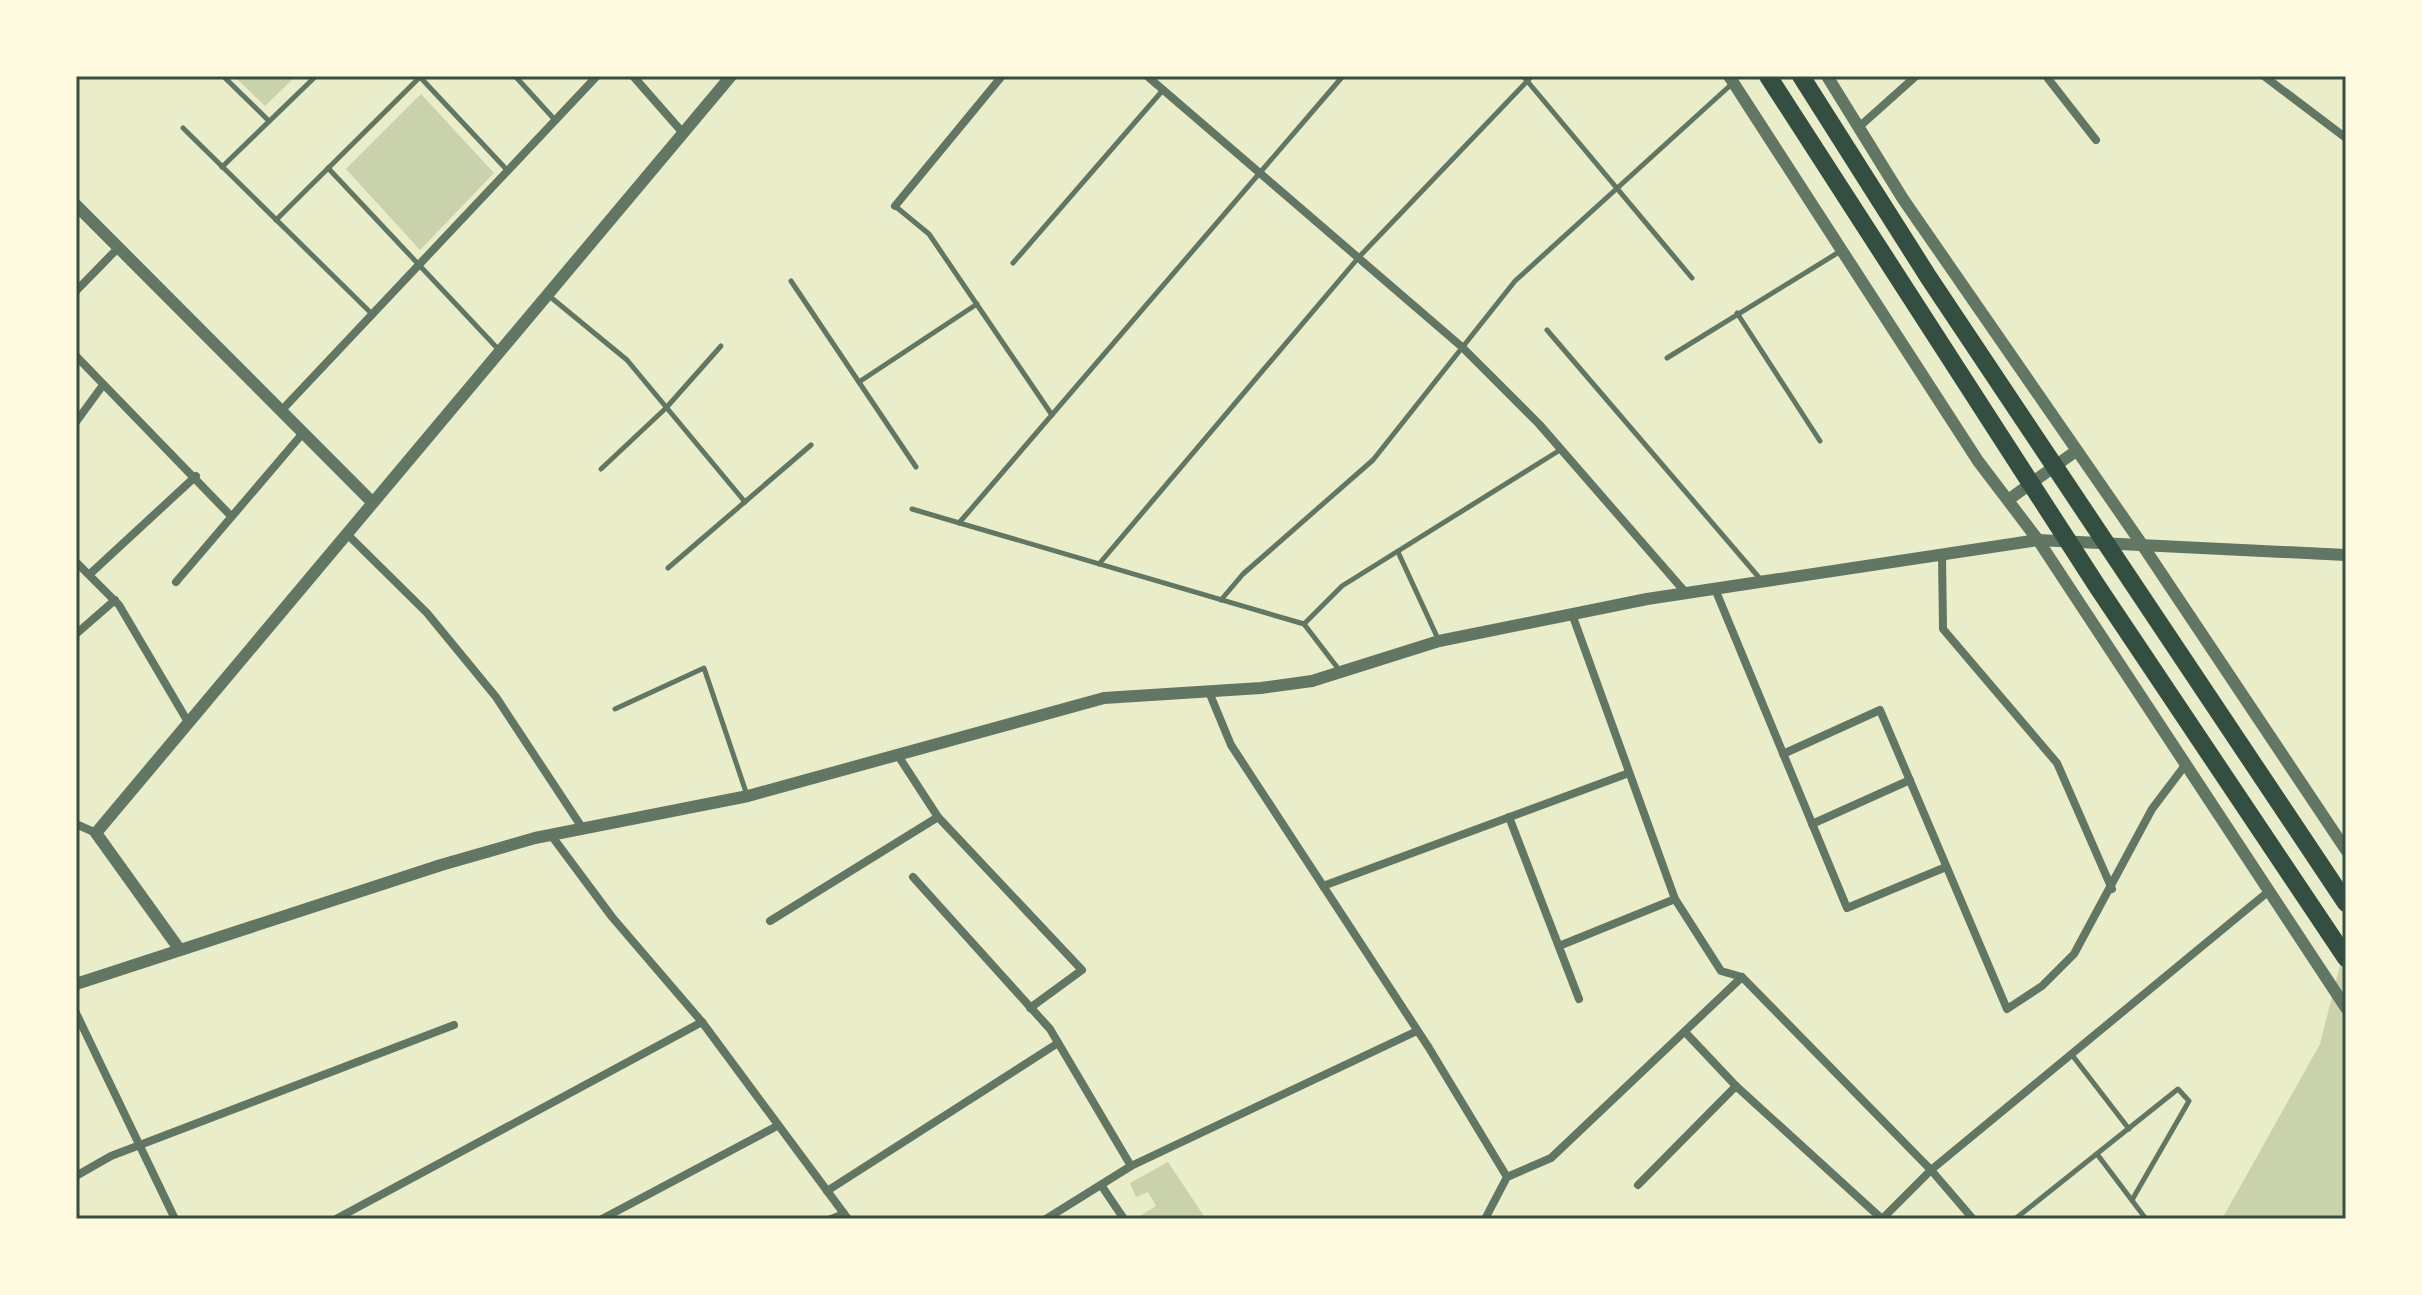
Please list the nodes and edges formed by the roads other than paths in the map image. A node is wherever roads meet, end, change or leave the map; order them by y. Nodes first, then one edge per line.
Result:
1 (223, 76) edge
2 (316, 76) edge
3 (515, 76) edge
4 (597, 76) edge
5 (633, 76) edge
6 (731, 76) edge
7 (1002, 76) edge
8 (1343, 76) edge
9 (1768, 76) edge
10 (1801, 76) edge
11 (1827, 76) edge
12 (1916, 76) edge
13 (2046, 76) edge
14 (2264, 76) edge
15 (1149, 77) edge
16 (1527, 77) edge
17 (1732, 79) edge
18 (1163, 90) junction
19 (555, 120) junction
20 (269, 121) junction
21 (2346, 123) edge
22 (1859, 127) junction
23 (183, 128) dead end
24 (683, 133) junction
25 (2343, 136) edge
26 (2096, 140) dead end
27 (222, 167) junction
28 (328, 168) junction
29 (508, 171) junction
30 (1261, 172) junction
31 (1617, 188) junction
32 (76, 205) edge
33 (895, 206) joint
34 (276, 220) junction
35 (118, 248) junction
36 (1840, 251) junction
37 (1359, 257) junction
38 (1013, 263) dead end
39 (419, 265) junction
40 (1692, 278) dead end
41 (791, 281) dead end
42 (76, 291) edge
43 (546, 293) junction
44 (977, 304) junction
45 (1737, 313) junction
46 (373, 315) junction
47 (1547, 330) dead end
48 (721, 346) dead end
49 (1462, 347) junction
50 (499, 350) junction
51 (76, 356) edge
52 (1667, 358) dead end
53 (859, 382) junction
54 (103, 385) junction
55 (666, 408) junction
56 (281, 411) junction
57 (1052, 415) junction
58 (76, 422) edge
59 (303, 433) junction
60 (1820, 441) dead end
61 (811, 445) dead end
62 (1561, 449) junction
63 (2076, 451) junction
64 (916, 467) dead end
65 (601, 469) dead end
66 (196, 476) junction
67 (2008, 500) junction
68 (372, 502) junction
69 (745, 502) junction
70 (912, 509) dead end
71 (231, 516) junction
72 (959, 523) junction
73 (346, 533) junction
74 (2038, 540) junction
75 (2141, 543) junction
76 (1398, 552) junction
77 (1942, 555) junction
78 (2346, 555) edge
79 (76, 562) edge
80 (1099, 564) junction
81 (668, 568) dead end
82 (91, 573) junction
83 (176, 582) dead end
84 (1762, 582) junction
85 (1715, 589) junction
86 (1686, 593) junction
87 (115, 600) junction
88 (1221, 600) junction
89 (1572, 614) junction
90 (1304, 624) junction
91 (76, 634) edge
92 (1439, 641) junction
93 (1341, 672) junction
94 (1209, 692) junction
95 (615, 709) dead end
96 (188, 722) junction
97 (897, 754) junction
98 (1783, 754) junction
99 (2186, 764) junction
100 (1629, 773) junction
101 (1910, 780) junction
102 (748, 796) junction
103 (938, 817) junction
104 (1509, 817) junction
105 (76, 824) edge
106 (1812, 824) junction
107 (583, 829) junction
108 (96, 833) junction
109 (551, 835) junction
110 (2346, 850) edge
111 (1946, 867) junction
112 (913, 877) dead end
113 (1323, 886) junction
114 (2112, 889) junction
115 (2269, 891) junction
116 (1675, 899) junction
117 (2346, 903) edge
118 (770, 921) dead end
119 (1559, 946) junction
120 (180, 950) junction
121 (2346, 958) edge
122 (1742, 977) junction
123 (76, 984) edge
124 (1579, 999) dead end
125 (1030, 1008) junction
126 (2346, 1008) edge
127 (76, 1013) edge
128 (702, 1022) junction
129 (454, 1025) dead end
130 (1417, 1031) junction
131 (1685, 1032) junction
132 (1058, 1043) junction
133 (2071, 1054) junction
134 (1736, 1086) junction
135 (777, 1126) junction
136 (2129, 1129) junction
137 (139, 1146) junction
138 (2097, 1154) junction
139 (1131, 1166) junction
140 (1931, 1170) junction
141 (76, 1176) edge
142 (1507, 1177) junction
143 (1101, 1185) junction
144 (1638, 1185) dead end
145 (827, 1191) junction
146 (2132, 1200) junction
147 (846, 1216) edge
148 (175, 1219) edge
149 (336, 1219) edge
150 (602, 1219) edge
151 (831, 1219) edge
152 (1046, 1219) edge
153 (1124, 1219) edge
154 (1485, 1219) edge
155 (1882, 1219) edge
156 (1973, 1219) edge
157 (2015, 1219) edge
158 (2146, 1219) edge

1 - 20 lane
2 - 20 lane
3 - 19 lane
4 - 19 street
5 - 24 street
6 - 24 street
7 - 33 street
8 - 30 lane
9 - 121 highway
10 - 117 highway
11 - 22 street
12 - 22 street
13 - 26 street
14 - 25 street
15 - 18 street
16 - 31 lane
16 - 37 lane
17 - 31 lane
17 - 36 street
18 - 30 street
18 - 38 lane
19 - 29 street
20 - 27 lane
21 - 25 street
22 - 63 street
23 - 27 lane
24 - 43 street
27 - 34 lane
28 - 29 lane
28 - 34 lane
28 - 39 lane
29 - 39 street
30 - 37 street
30 - 57 lane
31 - 40 lane
31 - 49 lane
32 - 35 street
33 - 44 lane
34 - 46 lane
35 - 42 street
35 - 56 street
36 - 45 lane
36 - 67 street
37 - 49 street
37 - 80 lane
39 - 46 street
39 - 50 lane
41 - 53 lane
43 - 50 street
43 - 55 lane
44 - 53 lane
44 - 57 lane
45 - 52 lane
45 - 60 lane
46 - 56 street
47 - 84 lane
48 - 55 lane
49 - 62 street
49 - 88 lane
50 - 68 street
51 - 54 street
53 - 64 lane
54 - 58 street
54 - 66 street
55 - 65 lane
55 - 69 lane
56 - 59 street
57 - 72 lane
59 - 68 street
59 - 71 street
61 - 69 lane
62 - 76 lane
62 - 86 street
63 - 67 street
63 - 75 street
66 - 71 street
66 - 82 street
67 - 74 street
68 - 73 street
69 - 81 lane
70 - 72 lane
71 - 83 street
72 - 80 lane
73 - 96 street
73 - 107 street
74 - 75 street
74 - 77 street
74 - 99 street
75 - 78 street
75 - 110 street
76 - 90 lane
76 - 92 lane
77 - 84 street
77 - 114 street
79 - 82 street
80 - 88 lane
82 - 87 street
84 - 85 street
85 - 86 street
85 - 98 street
86 - 89 street
87 - 91 street
87 - 96 street
88 - 90 lane
89 - 92 street
89 - 100 street
90 - 93 lane
92 - 93 street
93 - 94 street
94 - 97 street
94 - 113 street
95 - 102 lane
96 - 108 street
97 - 102 street
97 - 103 street
98 - 101 street
98 - 106 street
99 - 114 street
99 - 115 street
100 - 104 street
100 - 116 street
101 - 106 street
101 - 111 street
102 - 107 street
103 - 118 street
103 - 125 street
104 - 113 street
104 - 119 street
105 - 108 street
106 - 111 street
107 - 109 street
108 - 120 street
109 - 120 street
109 - 128 street
111 - 114 street
112 - 125 street
113 - 130 street
115 - 126 street
115 - 133 street
116 - 119 street
116 - 122 street
119 - 124 street
120 - 123 street
122 - 131 street
122 - 140 street
125 - 132 street
127 - 137 street
128 - 135 street
128 - 149 street
129 - 137 street
130 - 139 street
130 - 142 street
131 - 134 street
131 - 142 street
132 - 139 street
132 - 145 street
133 - 136 lane
133 - 140 street
134 - 144 street
134 - 155 street
135 - 145 street
135 - 150 street
136 - 138 lane
136 - 146 lane
137 - 141 street
137 - 148 street
138 - 146 lane
138 - 157 lane
139 - 143 street
140 - 155 street
140 - 156 street
142 - 154 street
143 - 152 street
143 - 153 street
145 - 147 street
146 - 158 lane
147 - 151 street

